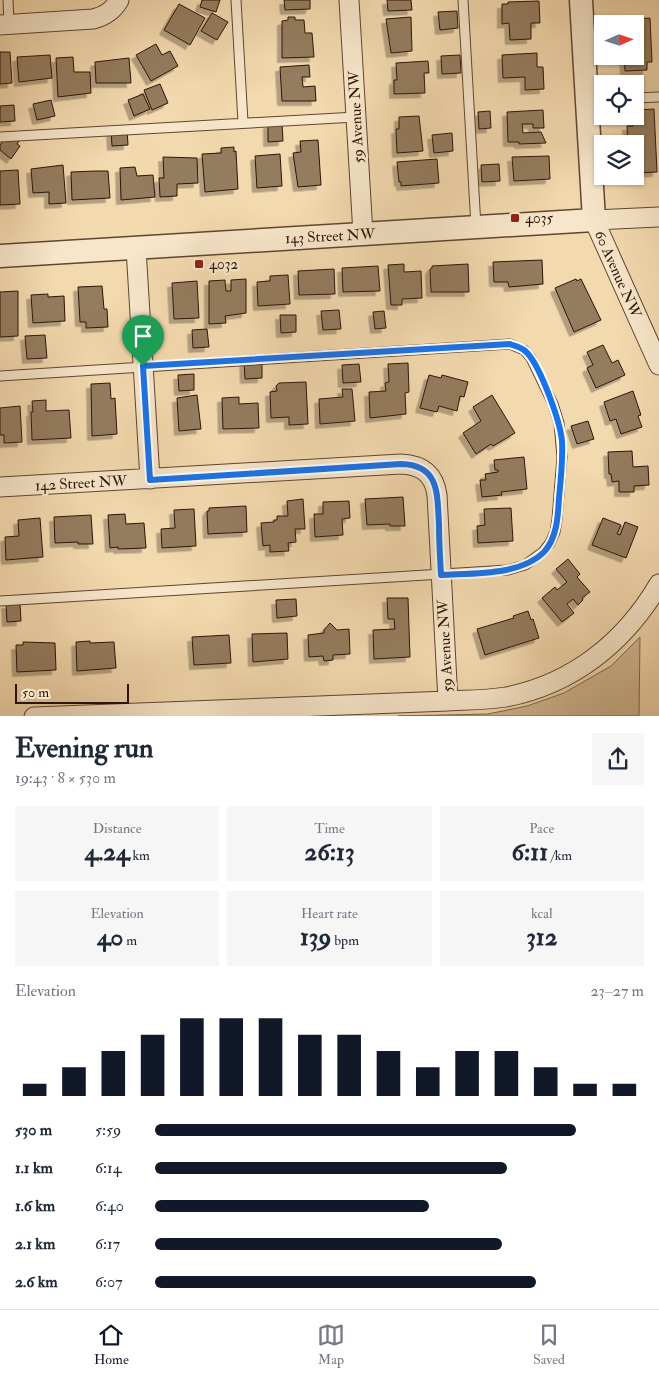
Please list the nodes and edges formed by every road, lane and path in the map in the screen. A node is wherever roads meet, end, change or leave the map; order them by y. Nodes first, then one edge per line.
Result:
1 (8, 0) edge
2 (236, 0) edge
3 (349, 0) edge
4 (463, 0) edge
5 (580, 0) edge
6 (116, 4) edge
7 (4, 24) edge
8 (594, 94) edge
9 (659, 97) edge
10 (644, 98) edge
11 (356, 116) junction
12 (243, 122) junction
13 (595, 125) edge
14 (0, 137) edge
15 (659, 217) edge
16 (594, 220) junction
17 (476, 227) junction
18 (363, 234) junction
19 (136, 248) junction
20 (0, 256) edge
21 (659, 365) edge
22 (143, 366) junction
23 (0, 376) edge
24 (428, 473) joint
25 (150, 480) junction
26 (0, 487) edge
27 (441, 575) junction
28 (659, 584) edge
29 (0, 601) edge
30 (448, 701) junction
31 (34, 716) edge

1 - 7 lane
2 - 12 lane
3 - 11 street, 59 Avenue NW
4 - 17 lane
5 - 8 street, 60 Avenue NW
6 - 7 street
9 - 10 lane
11 - 12 lane
11 - 18 street, 59 Avenue NW
12 - 14 lane
13 - 16 street, 60 Avenue NW
15 - 16 street, 143 Street NW
16 - 17 street, 143 Street NW
16 - 21 street, 60 Avenue NW
17 - 18 street, 143 Street NW
18 - 19 street, 143 Street NW
19 - 20 street, 143 Street NW
19 - 22 street
22 - 23 lane
22 - 25 street
22 - 27 lane
24 - 25 street, 142 Street NW
24 - 27 street, 59 Avenue NW
25 - 26 street, 142 Street NW
27 - 29 lane
27 - 30 street, 59 Avenue NW
28 - 30 street
30 - 31 street

